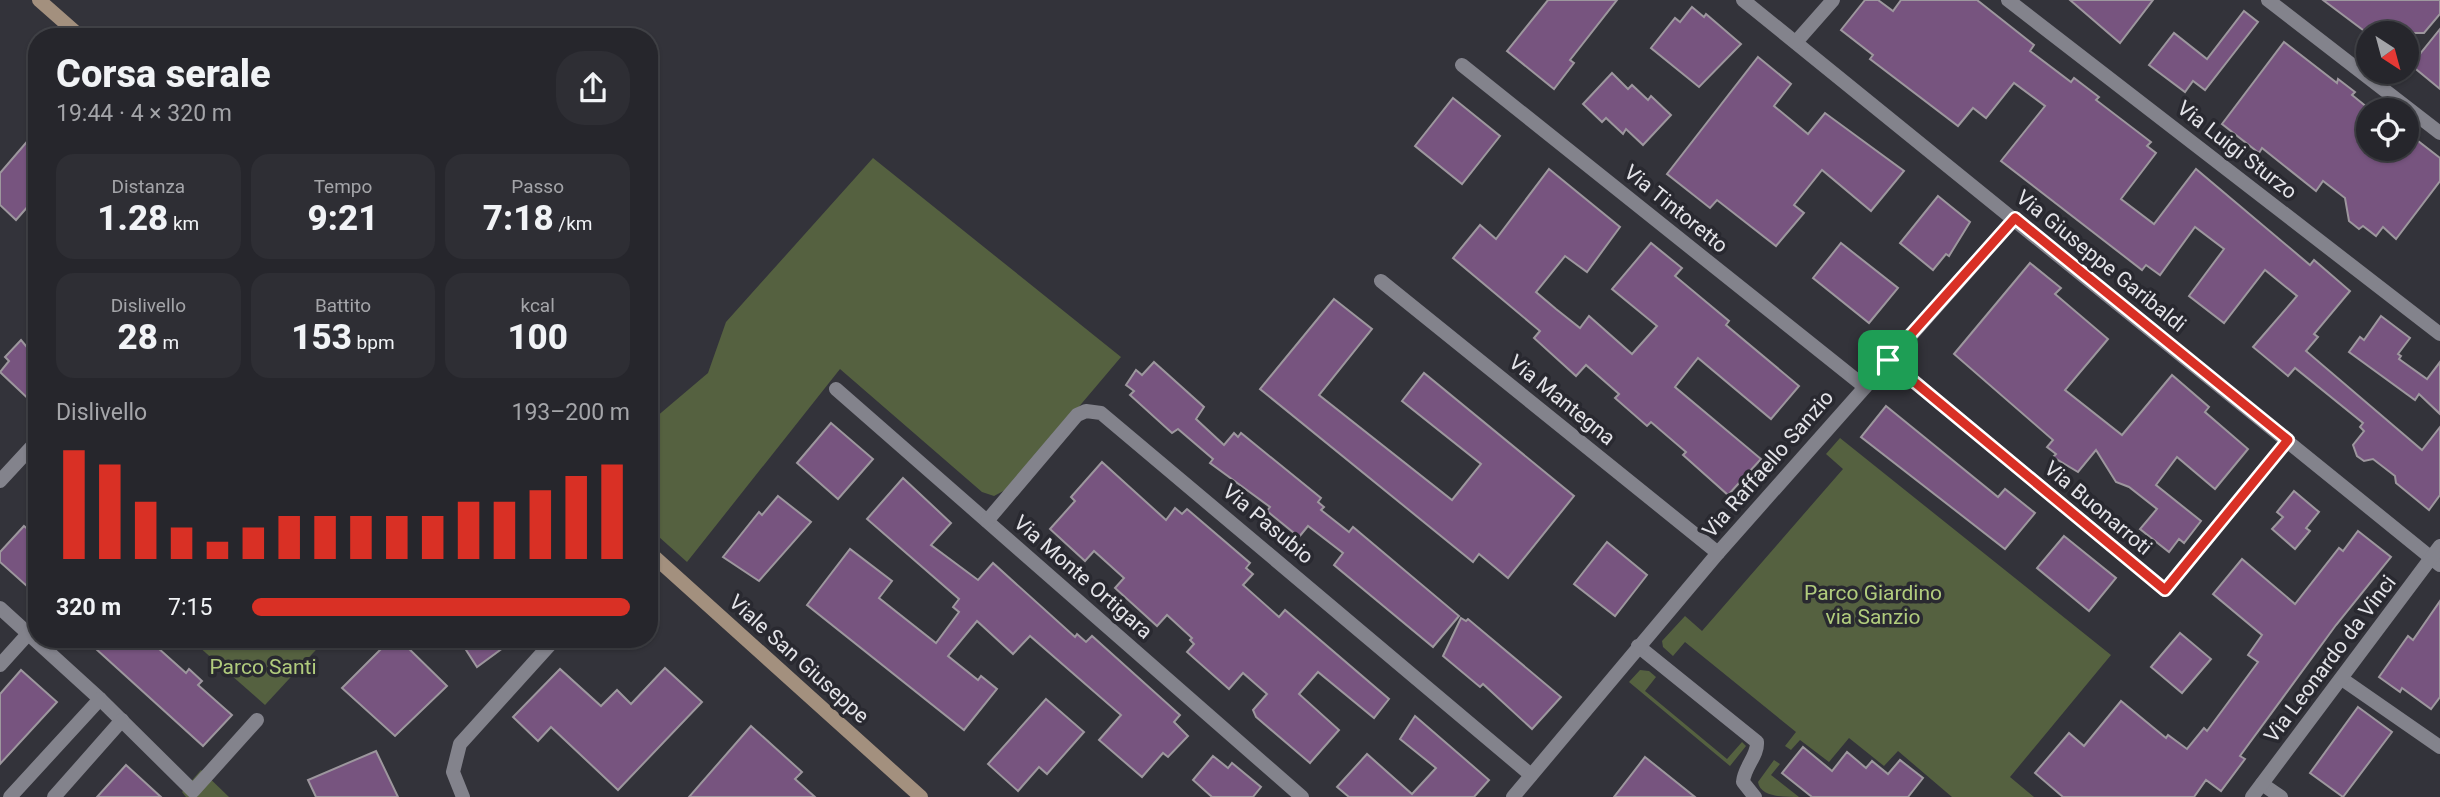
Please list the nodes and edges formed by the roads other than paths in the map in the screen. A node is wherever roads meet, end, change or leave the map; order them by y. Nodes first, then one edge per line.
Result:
1 (40, 0) edge
2 (1743, 0) edge
3 (1833, 0) edge
4 (2008, 0) edge
5 (2267, 0) edge
6 (70, 28) edge
7 (1796, 42) junction
8 (1462, 65) dead end
9 (2440, 133) edge
10 (2015, 218) junction
11 (1381, 281) dead end
12 (2440, 334) edge
13 (1888, 360) junction
14 (1865, 387) junction
15 (836, 388) dead end
16 (2288, 440) junction
17 (28, 451) edge
18 (0, 481) edge
19 (988, 521) junction
20 (1718, 553) junction
21 (2437, 556) edge
22 (658, 560) edge
23 (0, 608) edge
24 (28, 634) joint
25 (1638, 646) junction
26 (44, 648) edge
27 (547, 648) edge
28 (0, 665) edge
29 (2342, 679) junction
30 (100, 699) junction
31 (122, 720) junction
32 (257, 720) dead end
33 (2440, 747) edge
34 (1531, 775) junction
35 (2262, 784) junction
36 (10, 797) edge
37 (54, 797) edge
38 (463, 797) edge
39 (921, 797) edge
40 (1302, 797) edge
41 (1513, 797) edge
42 (1755, 797) edge
43 (2252, 797) edge
44 (2281, 797) edge

1 - 6 main road
2 - 7 street, Via Giuseppe Garibaldi
3 - 7 street
4 - 12 street, Via Luigi Sturzo
5 - 9 street
7 - 10 street, Via Giuseppe Garibaldi
8 - 14 street, Via Tintoretto
10 - 13 street, Via Raffaello Sanzio
10 - 16 street, Via Giuseppe Garibaldi
11 - 20 street, Via Mantegna
13 - 14 street, Via Raffaello Sanzio
13 - 16 street, Via Buonarroti
14 - 20 street, Via Raffaello Sanzio
15 - 19 street, Via Monte Ortigara
16 - 21 street, Via Giuseppe Garibaldi
17 - 18 street
19 - 34 street, Via Pasubio
19 - 40 street, Via Monte Ortigara
20 - 25 street, Via Raffaello Sanzio
21 - 29 street, Via Leonardo da Vinci
22 - 39 main road, Viale San Giuseppe
23 - 24 street
24 - 28 street
25 - 34 street, Via Raffaello Sanzio
25 - 42 street
26 - 30 street
27 - 38 street
29 - 33 street
29 - 35 street, Via Leonardo da Vinci
30 - 31 street
30 - 36 street
31 - 32 street
31 - 37 street
34 - 41 street, Via Raffaello Sanzio
35 - 43 street, Via Leonardo da Vinci
35 - 44 street

